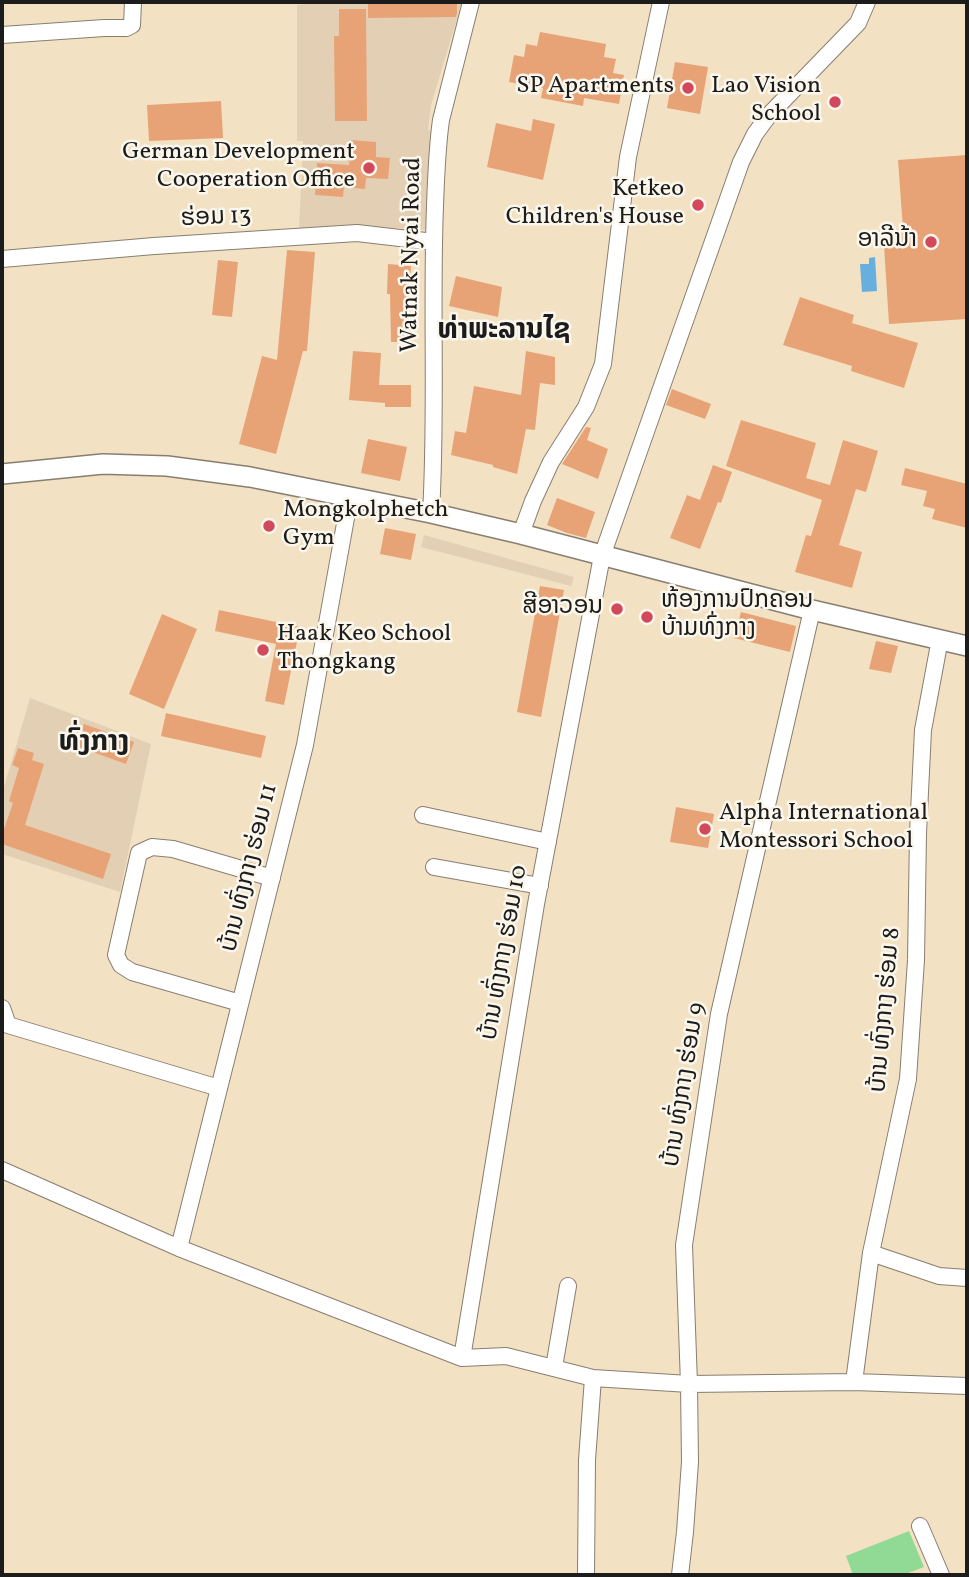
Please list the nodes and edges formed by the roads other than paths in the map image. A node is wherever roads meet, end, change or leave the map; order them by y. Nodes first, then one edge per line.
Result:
1 (133, 2) edge
2 (471, 2) edge
3 (661, 2) edge
4 (867, 2) edge
5 (2, 35) edge
6 (434, 242) junction
7 (2, 259) edge
8 (2, 474) edge
9 (351, 496) junction
10 (431, 513) junction
11 (521, 534) junction
12 (602, 556) junction
13 (812, 610) junction
14 (940, 639) junction
15 (967, 646) edge
16 (423, 815) dead end
17 (548, 842) junction
18 (434, 867) dead end
19 (272, 878) junction
20 (540, 886) junction
21 (240, 1003) junction
22 (2, 1008) edge
23 (219, 1088) junction
24 (2, 1170) edge
25 (179, 1248) junction
26 (871, 1253) junction
27 (967, 1279) edge
28 (568, 1286) dead end
29 (462, 1358) junction
30 (554, 1367) junction
31 (593, 1378) junction
32 (854, 1382) junction
33 (689, 1384) junction
34 (967, 1386) edge
35 (920, 1526) dead end
36 (586, 1575) edge
37 (680, 1575) edge
38 (941, 1575) edge

1 - 5 street
2 - 6 street, Watnak Nyai Road
3 - 11 street
4 - 12 street, ບ້ານ ທົ່ງກາງ ຮ່ອມ 10
6 - 7 street, ຮ່ອມ 13
6 - 10 street, Watnak Nyai Road
8 - 9 street
9 - 10 street
9 - 19 street, ບ້ານ ທົ່ງກາງ ຮ່ອມ 11
10 - 11 street
11 - 12 street
12 - 13 street
12 - 17 street, ບ້ານ ທົ່ງກາງ ຮ່ອມ 10
13 - 14 street
13 - 33 street, ບ້ານ ທົ່ງກາງ ຮ່ອມ 9
14 - 15 street
14 - 26 street, ບ້ານ ທົ່ງກາງ ຮ່ອມ 8
16 - 17 street
17 - 20 street, ບ້ານ ທົ່ງກາງ ຮ່ອມ 10
18 - 20 street
19 - 21 street, ບ້ານ ທົ່ງກາງ ຮ່ອມ 11
19 - 21 street
20 - 29 street, ບ້ານ ທົ່ງກາງ ຮ່ອມ 10
21 - 23 street, ບ້ານ ທົ່ງກາງ ຮ່ອມ 11
22 - 23 street
23 - 25 street, ບ້ານ ທົ່ງກາງ ຮ່ອມ 11
24 - 25 street
25 - 29 street
26 - 27 street
26 - 32 street, ບ້ານ ທົ່ງກາງ ຮ່ອມ 8
28 - 30 street
29 - 30 street
30 - 31 street
31 - 33 street
31 - 36 street
32 - 33 street
32 - 34 street
33 - 37 street, ບ້ານ ທົ່ງກາງ ຮ່ອມ 9
35 - 38 street

